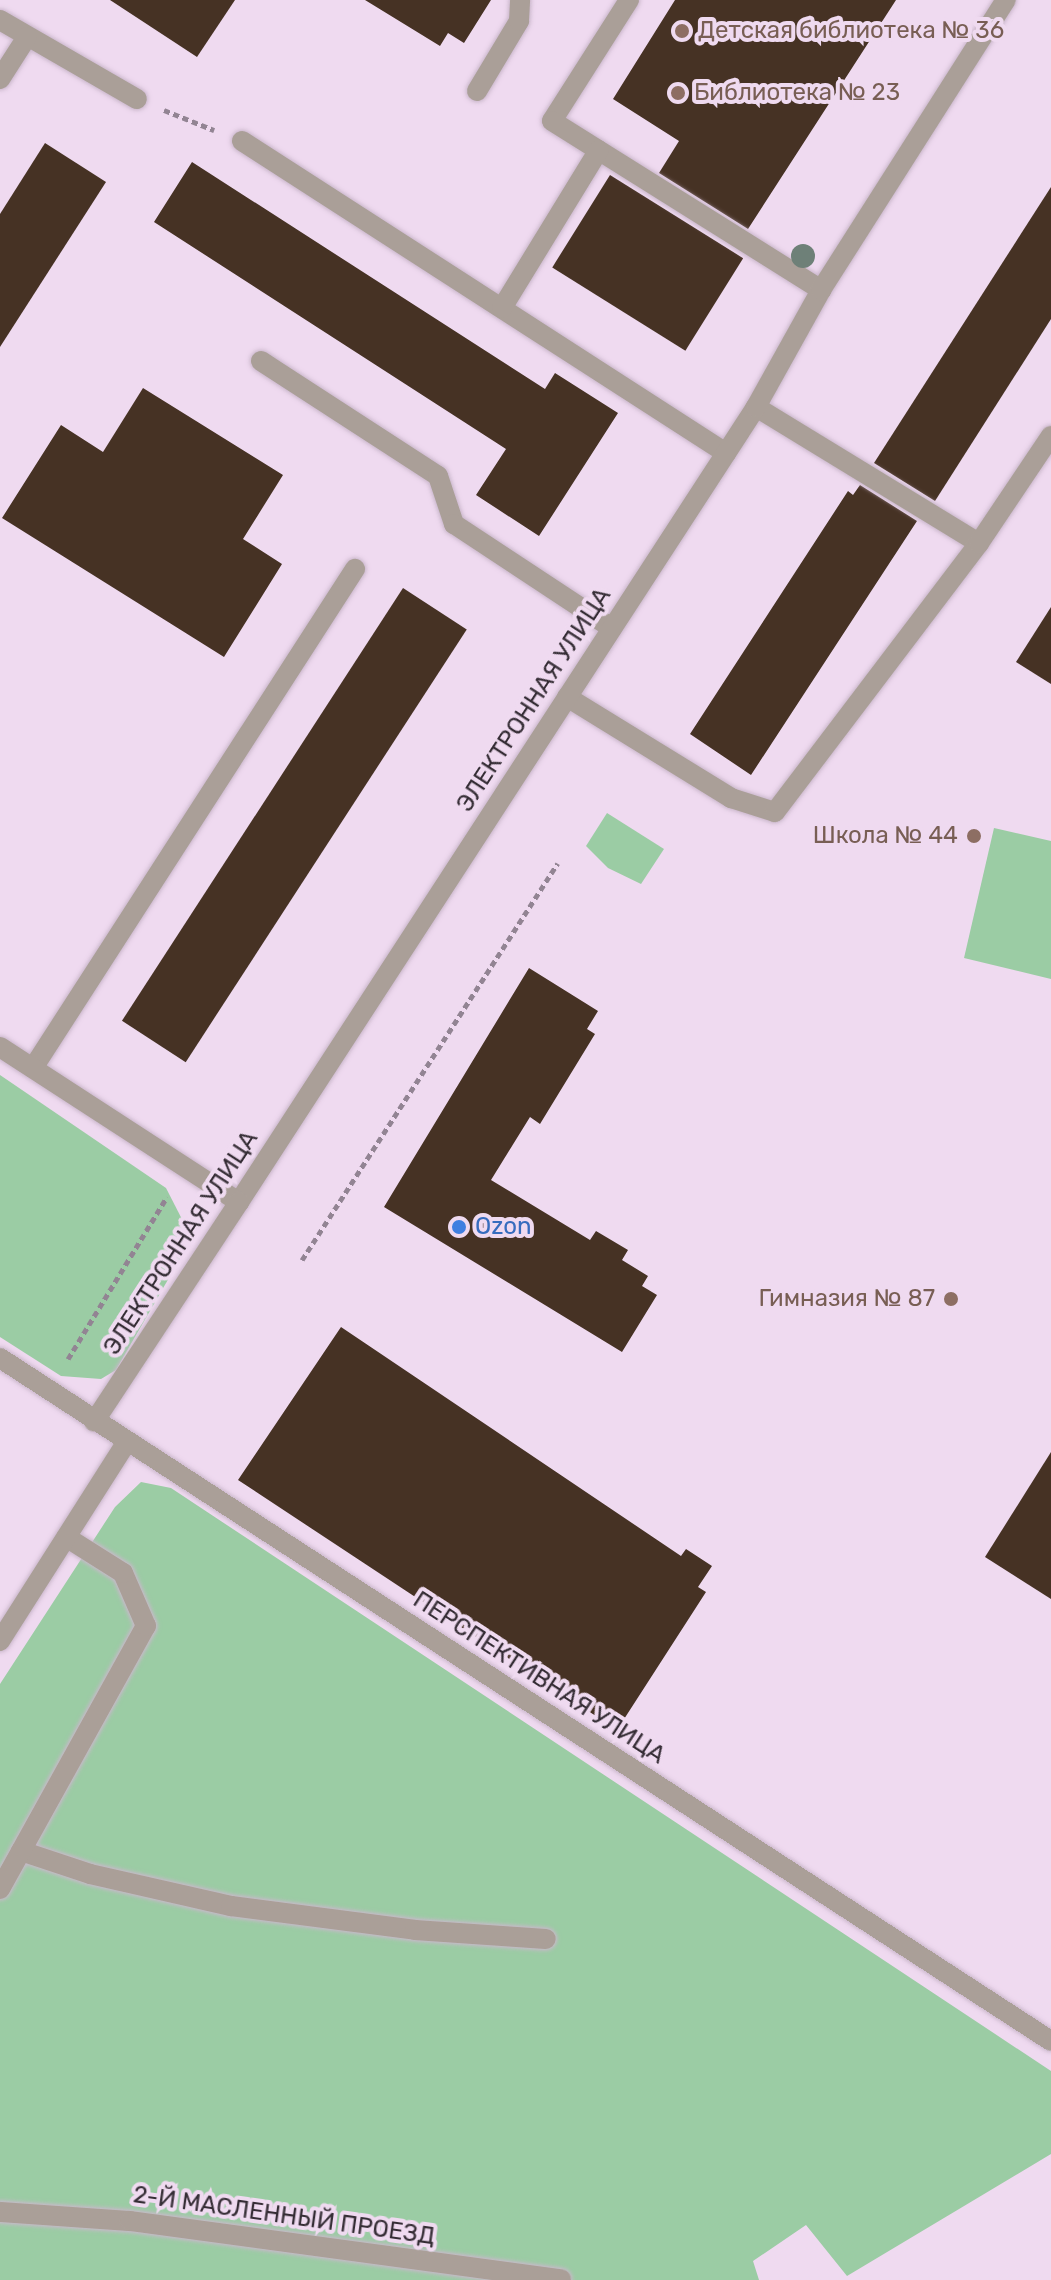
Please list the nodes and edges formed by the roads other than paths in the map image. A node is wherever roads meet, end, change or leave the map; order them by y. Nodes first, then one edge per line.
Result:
1 (520, 0) edge
2 (629, 0) edge
3 (1006, 0) edge
4 (0, 20) edge
5 (27, 37) junction
6 (0, 79) edge
7 (477, 91) dead end
8 (137, 99) road end
9 (242, 141) road end
10 (599, 150) junction
11 (821, 290) junction
12 (502, 308) junction
13 (261, 361) dead end
14 (756, 407) junction
15 (1051, 436) edge
16 (726, 453) junction
17 (979, 543) junction
18 (355, 569) dead end
19 (612, 628) junction
20 (567, 697) junction
21 (0, 1047) edge
22 (33, 1068) junction
23 (239, 1202) junction
24 (0, 1358) edge
25 (94, 1422) junction
26 (127, 1442) junction
27 (66, 1537) junction
28 (0, 1641) edge
29 (21, 1851) junction
30 (0, 1889) edge
31 (546, 1939) dead end
32 (1051, 2041) edge
33 (0, 2212) edge
34 (561, 2279) edge

1 - 7 street
2 - 10 street
3 - 11 street, ЭЛЕКТРОННАЯ УЛИЦА
4 - 5 street
5 - 6 street
5 - 8 street
9 - 12 street
10 - 11 street
10 - 12 street
11 - 14 street, ЭЛЕКТРОННАЯ УЛИЦА
12 - 16 street
13 - 19 street
14 - 16 street, ЭЛЕКТРОННАЯ УЛИЦА
14 - 17 street
15 - 17 street
16 - 19 street, ЭЛЕКТРОННАЯ УЛИЦА
17 - 20 street
18 - 22 street
19 - 20 street, ЭЛЕКТРОННАЯ УЛИЦА
20 - 23 street, ЭЛЕКТРОННАЯ УЛИЦА
21 - 22 street
22 - 23 street
23 - 25 street, ЭЛЕКТРОННАЯ УЛИЦА
24 - 25 street, ПЕРСПЕКТИВНАЯ УЛИЦА
25 - 26 street, ПЕРСПЕКТИВНАЯ УЛИЦА
26 - 27 street
26 - 32 street, ПЕРСПЕКТИВНАЯ УЛИЦА
27 - 28 street
27 - 29 street
29 - 30 street
29 - 31 street
33 - 34 street, 2-Й МАСЛЕННЫЙ ПРОЕЗД

